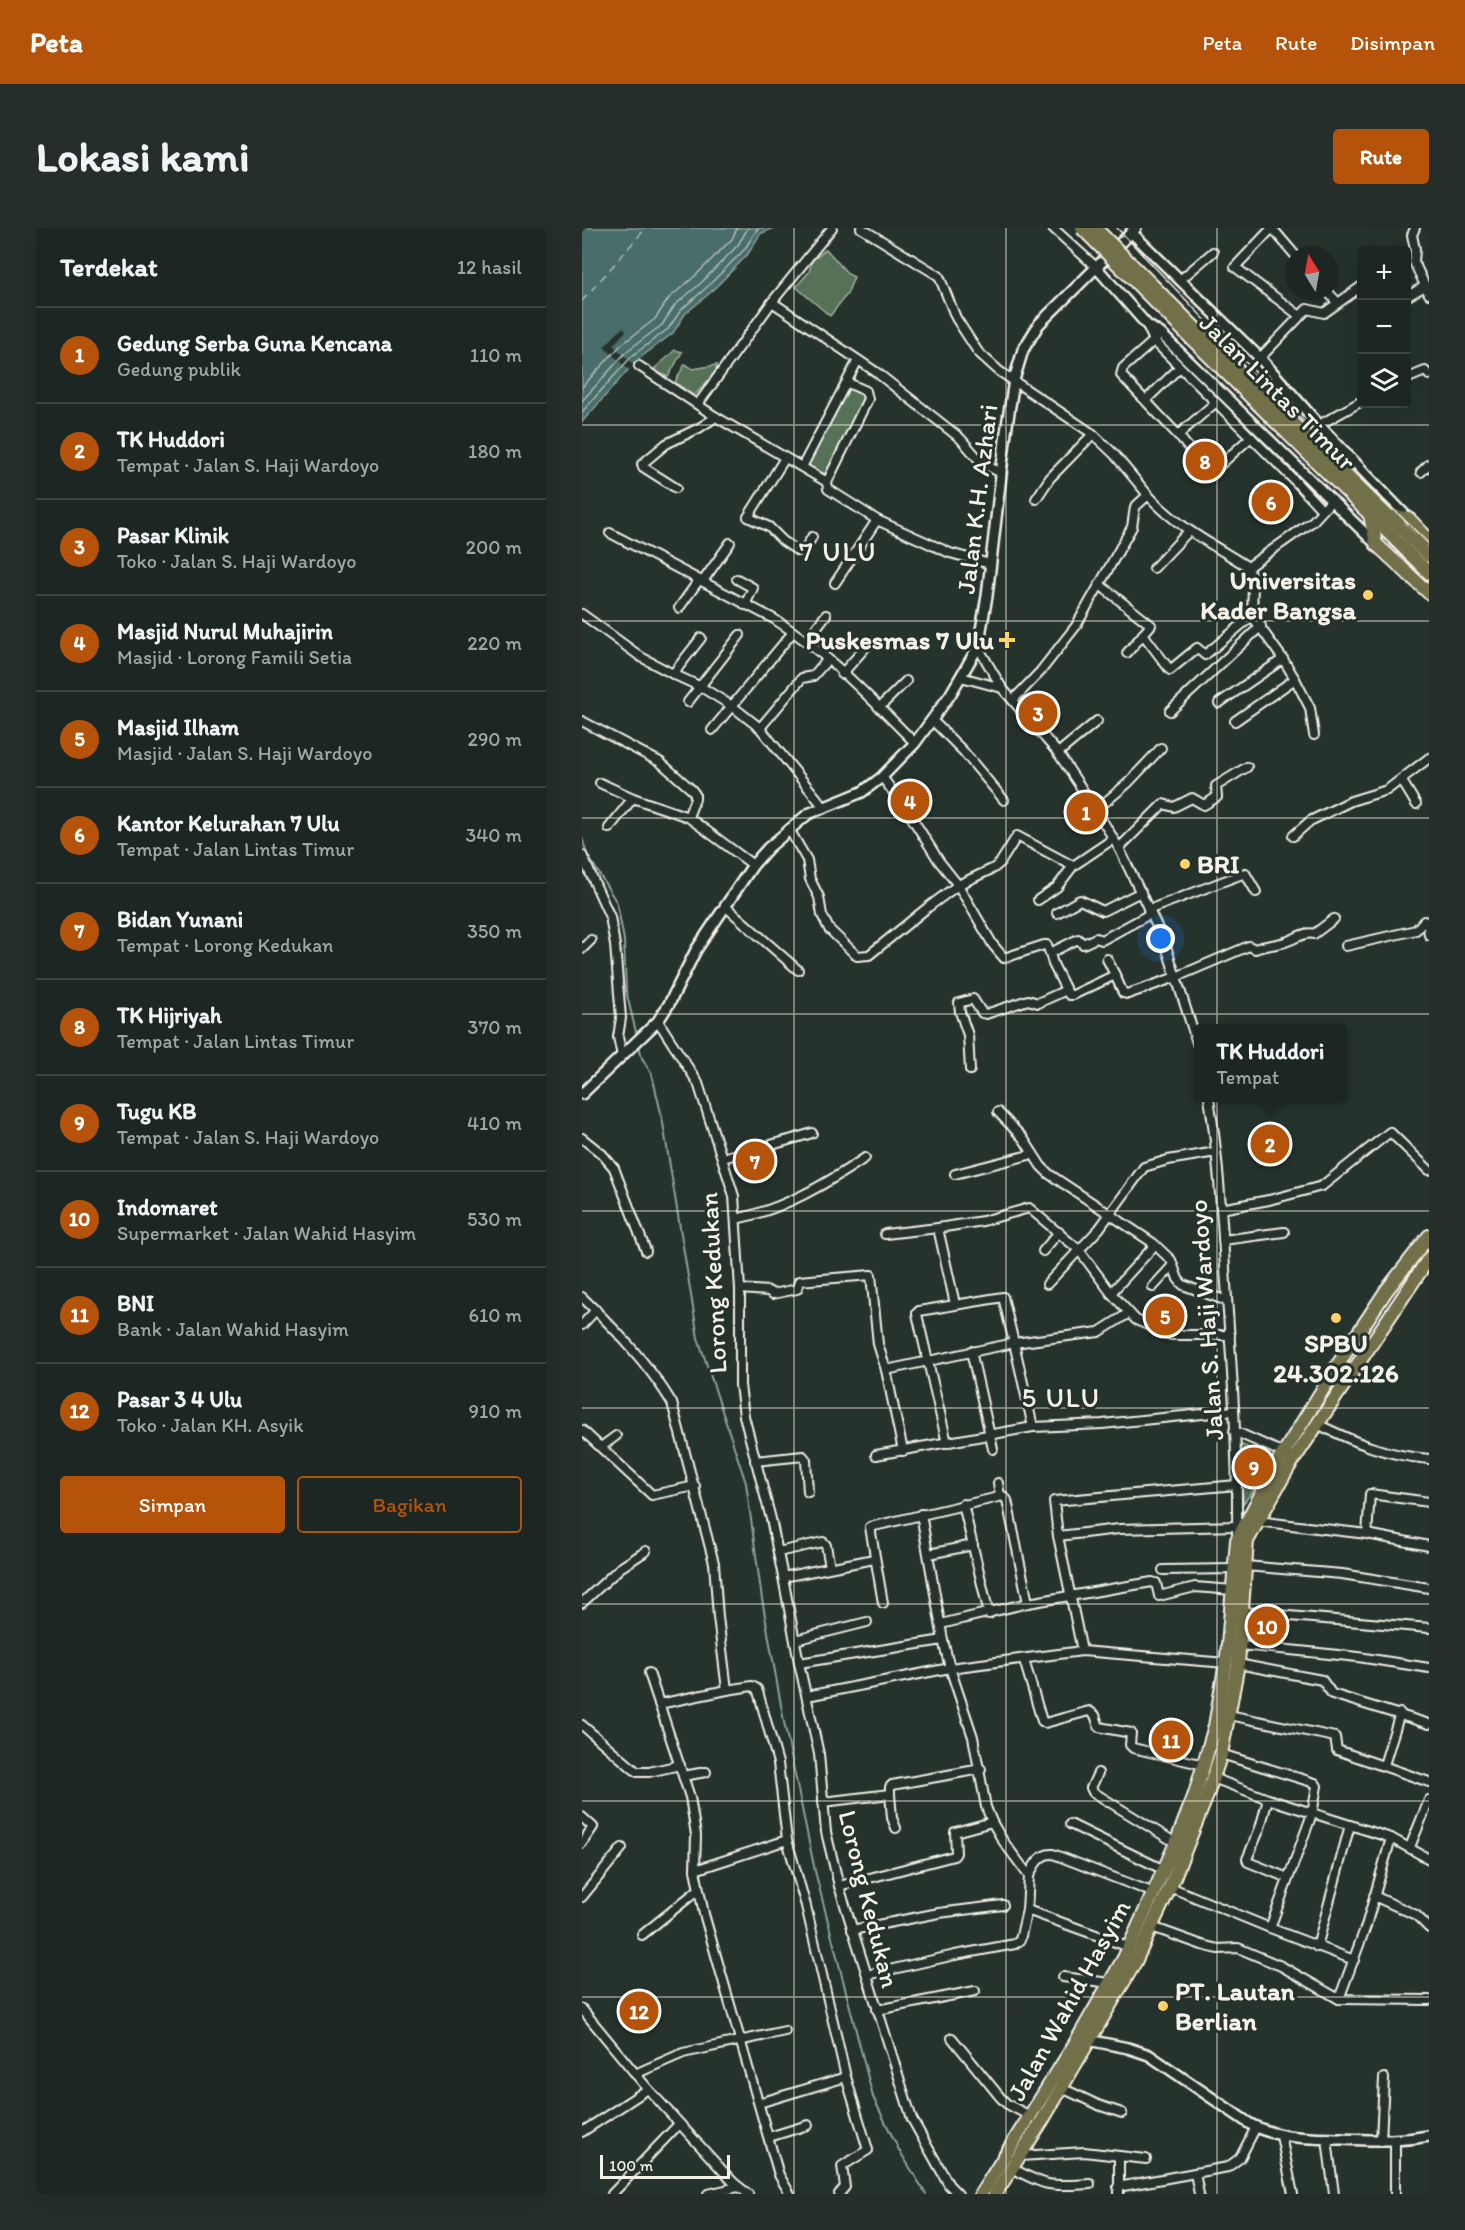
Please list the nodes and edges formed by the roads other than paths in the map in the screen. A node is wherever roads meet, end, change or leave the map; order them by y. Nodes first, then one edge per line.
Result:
1 (832, 228) edge
2 (861, 228) edge
3 (1053, 228) edge
4 (1082, 228) edge
5 (1095, 228) edge
6 (1272, 228) edge
7 (1415, 228) edge
8 (1132, 229) edge
9 (1287, 246) edge
10 (1213, 252) dead end
11 (1096, 267) junction
12 (1180, 280) junction
13 (1425, 285) junction
14 (1357, 289) edge
15 (1411, 294) edge
16 (1429, 294) edge
17 (772, 302) junction
18 (1337, 302) joint
19 (1300, 315) junction
20 (1196, 336) junction
21 (1158, 338) junction
22 (1260, 358) junction
23 (858, 360) junction
24 (639, 366) dead end
25 (1179, 368) junction
26 (1429, 375) edge
27 (1411, 377) edge
28 (1014, 380) junction
29 (848, 383) junction
30 (1146, 400) junction
31 (1215, 403) junction
32 (698, 404) dead end
33 (1357, 404) edge
34 (716, 417) junction
35 (1319, 425) junction
36 (1093, 434) junction
37 (1178, 435) junction
38 (1251, 437) junction
39 (786, 459) junction
40 (1429, 464) edge
41 (802, 467) junction
42 (1421, 472) dead end
43 (1001, 473) junction
44 (827, 482) junction
45 (676, 488) dead end
46 (1148, 495) junction
47 (1036, 499) dead end
48 (1332, 500) junction
49 (1322, 510) junction
50 (1370, 514) junction
51 (1387, 516) junction
52 (1408, 518) junction
53 (877, 520) junction
54 (1190, 531) junction
55 (610, 533) dead end
56 (812, 537) dead end
57 (1429, 538) edge
58 (730, 543) dead end
59 (1376, 544) junction
60 (1429, 556) edge
61 (990, 564) junction
62 (1253, 564) junction
63 (1154, 568) dead end
64 (1429, 573) edge
65 (737, 579) dead end
66 (701, 580) junction
67 (835, 583) dead end
68 (1100, 585) junction
69 (1429, 593) edge
70 (745, 605) junction
71 (679, 608) dead end
72 (582, 614) edge
73 (826, 615) dead end
74 (1252, 616) junction
75 (1261, 626) junction
76 (793, 632) junction
77 (1143, 634) junction
78 (740, 635) dead end
79 (701, 638) dead end
80 (806, 641) junction
81 (870, 642) dead end
82 (978, 647) junction
83 (1127, 653) dead end
84 (828, 659) junction
85 (1283, 659) junction
86 (673, 674) junction
87 (842, 674) junction
88 (961, 677) junction
89 (1294, 679) junction
90 (906, 681) dead end
91 (701, 687) junction
92 (1002, 688) junction
93 (1013, 700) junction
94 (688, 702) dead end
95 (1219, 703) dead end
96 (732, 706) junction
97 (879, 708) junction
98 (1170, 711) dead end
99 (582, 721) edge
100 (1097, 721) dead end
101 (1235, 721) dead end
102 (933, 722) junction
103 (760, 728) junction
104 (712, 730) dead end
105 (1314, 735) dead end
106 (915, 743) junction
107 (1161, 748) dead end
108 (1058, 753) junction
109 (1429, 758) edge
110 (1247, 767) dead end
111 (882, 777) junction
112 (1402, 781) junction
113 (600, 783) dead end
114 (633, 798) junction
115 (1004, 800) dead end
116 (1416, 804) dead end
117 (816, 810) junction
118 (1096, 810) junction
119 (688, 817) junction
120 (609, 828) dead end
121 (789, 829) junction
122 (1293, 836) dead end
123 (1113, 839) junction
124 (1119, 848) junction
125 (582, 855) edge
126 (753, 865) junction
127 (1073, 866) junction
128 (958, 885) junction
129 (1141, 892) junction
130 (1256, 892) dead end
131 (1038, 900) dead end
132 (725, 906) junction
133 (1149, 912) junction
134 (1057, 913) dead end
135 (1334, 919) dead end
136 (1429, 936) edge
137 (591, 940) dead end
138 (1346, 946) dead end
139 (582, 949) edge
140 (1050, 953) junction
141 (1107, 959) dead end
142 (798, 970) dead end
143 (1115, 975) junction
144 (1176, 977) junction
145 (1066, 990) junction
146 (658, 1021) junction
147 (1194, 1033) edge
148 (622, 1056) junction
149 (970, 1070) dead end
150 (582, 1094) edge
151 (1209, 1102) edge
152 (998, 1112) dead end
153 (812, 1133) dead end
154 (582, 1138) edge
155 (1215, 1152) junction
156 (1033, 1154) junction
157 (723, 1158) junction
158 (865, 1158) dead end
159 (1429, 1170) edge
160 (955, 1174) dead end
161 (1221, 1209) junction
162 (1110, 1213) junction
163 (736, 1219) junction
164 (938, 1228) junction
165 (1059, 1232) junction
166 (1284, 1232) dead end
167 (885, 1234) dead end
168 (1429, 1236) edge
169 (1223, 1240) junction
170 (1155, 1245) junction
171 (1079, 1250) junction
172 (646, 1251) dead end
173 (1043, 1251) dead end
174 (1429, 1258) edge
175 (1173, 1265) junction
176 (1047, 1284) dead end
177 (1153, 1287) dead end
178 (740, 1289) junction
179 (1112, 1293) junction
180 (582, 1297) edge
181 (1227, 1301) junction
182 (955, 1304) junction
183 (596, 1310) junction
184 (1129, 1313) junction
185 (582, 1325) edge
186 (1230, 1335) junction
187 (1014, 1343) junction
188 (971, 1352) junction
189 (928, 1360) junction
190 (886, 1370) junction
191 (1233, 1411) junction
192 (1317, 1424) junction
193 (1033, 1426) junction
194 (582, 1430) edge
195 (1234, 1431) junction
196 (990, 1434) junction
197 (616, 1436) dead end
198 (947, 1443) junction
199 (601, 1447) junction
200 (993, 1449) dead end
201 (903, 1451) junction
202 (876, 1455) dead end
203 (1290, 1455) junction
204 (1429, 1459) edge
205 (755, 1461) junction
206 (998, 1483) dead end
207 (1237, 1485) junction
208 (695, 1486) junction
209 (808, 1492) dead end
210 (1000, 1496) junction
211 (1429, 1502) edge
212 (963, 1504) junction
213 (921, 1514) junction
214 (1257, 1521) junction
215 (1238, 1526) junction
216 (1367, 1534) junction
217 (1058, 1536) junction
218 (1238, 1540) junction
219 (973, 1545) junction
220 (1429, 1546) edge
221 (646, 1551) dead end
222 (778, 1552) junction
223 (929, 1554) junction
224 (874, 1559) junction
225 (830, 1567) junction
226 (1239, 1567) junction
227 (1162, 1570) dead end
228 (783, 1577) junction
229 (1429, 1588) edge
230 (1233, 1590) junction
231 (1070, 1595) junction
232 (582, 1603) edge
233 (883, 1603) dead end
234 (1028, 1603) junction
235 (1243, 1612) junction
236 (990, 1614) junction
237 (867, 1622) dead end
238 (941, 1624) junction
239 (1429, 1628) edge
240 (795, 1640) junction
241 (943, 1640) junction
242 (1240, 1645) junction
243 (1082, 1651) junction
244 (1024, 1660) junction
245 (799, 1663) junction
246 (1232, 1663) junction
247 (950, 1668) junction
248 (1429, 1668) edge
249 (649, 1673) dead end
250 (727, 1690) junction
251 (807, 1696) junction
252 (659, 1704) junction
253 (1400, 1713) junction
254 (1229, 1715) junction
255 (1429, 1724) edge
256 (582, 1725) edge
257 (1221, 1754) junction
258 (680, 1765) junction
259 (1204, 1765) junction
260 (1384, 1765) junction
261 (981, 1769) junction
262 (706, 1772) dead end
263 (1098, 1773) dead end
264 (683, 1776) junction
265 (1213, 1778) junction
266 (1429, 1782) edge
267 (890, 1794) junction
268 (1268, 1799) junction
269 (1429, 1800) edge
270 (823, 1802) junction
271 (1312, 1814) junction
272 (582, 1817) edge
273 (992, 1821) junction
274 (1070, 1824) dead end
275 (1350, 1825) junction
276 (896, 1828) dead end
277 (1390, 1838) junction
278 (787, 1839) junction
279 (582, 1843) edge
280 (1176, 1843) junction
281 (1410, 1847) junction
282 (622, 1848) dead end
283 (1429, 1859) edge
284 (695, 1870) junction
285 (1164, 1870) junction
286 (1029, 1876) junction
287 (1288, 1878) junction
288 (838, 1886) junction
289 (1170, 1887) junction
290 (698, 1890) junction
291 (1154, 1893) junction
292 (1374, 1896) junction
293 (582, 1897) edge
294 (1003, 1905) dead end
295 (1027, 1910) junction
296 (1152, 1927) junction
297 (1270, 1928) junction
298 (1429, 1928) edge
299 (852, 1930) junction
300 (642, 1935) dead end
301 (1129, 1947) junction
302 (1317, 1947) junction
303 (1354, 1960) junction
304 (867, 1975) junction
305 (1063, 1977) dead end
306 (1110, 1983) junction
307 (975, 1991) dead end
308 (1339, 1999) junction
309 (1429, 2001) edge
310 (877, 2010) junction
311 (584, 2014) edge
312 (785, 2031) dead end
313 (952, 2038) dead end
314 (741, 2040) junction
315 (1088, 2040) junction
316 (635, 2074) junction
317 (846, 2077) junction
318 (1384, 2078) dead end
319 (1062, 2088) junction
320 (648, 2089) junction
321 (759, 2103) junction
322 (1122, 2113) dead end
323 (1030, 2116) junction
324 (680, 2124) junction
325 (808, 2125) dead end
326 (1256, 2127) junction
327 (582, 2132) edge
328 (1281, 2136) junction
329 (1429, 2136) edge
330 (769, 2137) junction
331 (1327, 2139) junction
332 (1381, 2141) junction
333 (1395, 2142) junction
334 (1020, 2156) junction
335 (1119, 2156) junction
336 (1146, 2159) dead end
337 (1012, 2168) junction
338 (1195, 2173) junction
339 (1090, 2184) dead end
340 (738, 2187) junction
341 (1118, 2190) edge
342 (612, 2194) edge
343 (708, 2194) edge
344 (748, 2194) edge
345 (790, 2194) edge
346 (839, 2194) edge
347 (958, 2194) edge
348 (981, 2194) edge
349 (995, 2194) edge
350 (1199, 2194) edge
351 (1293, 2194) edge
352 (1334, 2194) edge
353 (1395, 2194) edge

1 - 17 street
2 - 28 street
3 - 11 street
4 - 20 highway, Jalan Lintas Timur, bridge
5 - 20 highway, Jalan Lintas Timur, bridge
6 - 9 street
6 - 19 street
7 - 13 street
8 - 11 street, Jalan K.H. Azhari
8 - 12 street
10 - 12 street
11 - 21 street
11 - 28 street, Jalan K.H. Azhari
12 - 22 street
13 - 15 street
13 - 16 street
14 - 18 street
17 - 23 street
17 - 32 street
18 - 19 street
19 - 22 street
20 - 50 highway, Jalan Lintas Timur
20 - 51 highway, Jalan Lintas Timur
21 - 25 street
21 - 30 street
21 - 48 street
22 - 35 street
23 - 29 street
23 - 43 street
24 - 34 street
25 - 30 street
25 - 31 street
26 - 27 street
28 - 36 street
28 - 43 street, Jalan K.H. Azhari
29 - 41 street
29 - 44 street
30 - 37 street
31 - 37 street
31 - 38 street
33 - 35 street
34 - 39 street
34 - 45 street
35 - 52 street
36 - 46 street
36 - 47 street
37 - 38 street
38 - 49 street
39 - 41 street
39 - 56 street
40 - 42 street
41 - 44 street
43 - 61 street, Jalan K.H. Azhari
44 - 53 street
46 - 54 street
46 - 68 street
48 - 49 street
48 - 59 street
49 - 62 street
50 - 59 highway
50 - 64 highway, Jalan Lintas Timur
51 - 52 highway
51 - 60 highway, Jalan Lintas Timur
52 - 57 highway
53 - 61 street
53 - 67 street
54 - 62 street
54 - 63 street
55 - 66 street
58 - 66 street
59 - 69 highway
61 - 82 street, Jalan K.H. Azhari
62 - 74 street
65 - 70 street
66 - 70 street
66 - 71 street
68 - 77 street
68 - 93 street
70 - 76 street
72 - 86 street
73 - 80 street
74 - 75 street
74 - 77 street
75 - 85 street
75 - 98 street
76 - 80 street
76 - 96 street
77 - 83 street
78 - 91 street
79 - 86 street
80 - 84 street
81 - 87 street
82 - 88 street, Jalan K.H. Azhari
82 - 92 street
84 - 87 street
84 - 103 street
85 - 89 street
85 - 95 street
86 - 91 street
87 - 97 street
88 - 92 street
88 - 102 street, Jalan K.H. Azhari
89 - 101 street
89 - 105 street
90 - 97 street
91 - 94 street
91 - 96 street
92 - 93 street
93 - 108 street
96 - 103 street
96 - 104 street
97 - 106 street
99 - 119 street
100 - 108 street
102 - 106 street, Jalan K.H. Azhari
102 - 115 street
103 - 117 street
106 - 111 street, Jalan K.H. Azhari
107 - 118 street
108 - 118 street
109 - 112 street
110 - 124 street
111 - 117 street, Jalan K.H. Azhari
111 - 128 street
112 - 116 street
112 - 122 street
113 - 114 street
114 - 119 street
114 - 120 street
117 - 121 street, Jalan K.H. Azhari
118 - 123 street
119 - 126 street
121 - 126 street, Jalan K.H. Azhari
121 - 128 street
123 - 124 street
123 - 127 street
124 - 129 street
125 - 148 street
126 - 132 street, Jalan K.H. Azhari
127 - 128 street
127 - 131 street
128 - 140 street
129 - 133 street
129 - 134 street
130 - 133 street
132 - 142 street
132 - 146 street, Jalan K.H. Azhari
133 - 140 street
133 - 144 street
135 - 144 street
136 - 138 street
137 - 139 street
140 - 145 street
141 - 143 street
143 - 144 street
143 - 145 street
144 - 147 street
145 - 149 street
146 - 148 street, Jalan K.H. Azhari
146 - 157 street, Lorong Kedukan
148 - 150 street, Jalan K.H. Azhari
151 - 155 street, Jalan S. Haji Wardoyo
152 - 156 street
153 - 157 street
154 - 172 street
155 - 161 street, Jalan S. Haji Wardoyo
155 - 162 street
156 - 160 street
156 - 162 street
157 - 163 street, Lorong Kedukan
158 - 163 street
159 - 161 street
161 - 169 street, Jalan S. Haji Wardoyo
162 - 170 street
162 - 171 street
163 - 178 street, Lorong Kedukan
164 - 165 street
164 - 167 street
164 - 182 street
165 - 171 street
165 - 173 street
166 - 169 street
168 - 203 highway, Jalan Wahid Hasyim
169 - 181 street, Jalan S. Haji Wardoyo
170 - 175 street
170 - 179 street
171 - 176 street
171 - 179 street
174 - 192 highway, Jalan Wahid Hasyim
175 - 177 street
175 - 181 street
178 - 190 street
178 - 205 street, Lorong Kedukan
179 - 184 street
180 - 183 street
181 - 186 street, Jalan S. Haji Wardoyo
182 - 187 street
182 - 189 street
183 - 185 street
183 - 208 street
184 - 186 street
184 - 187 street
186 - 191 street, Jalan S. Haji Wardoyo
187 - 188 street
187 - 193 street
188 - 189 street
188 - 196 street
189 - 190 street
189 - 198 street
190 - 201 street
191 - 193 street
191 - 195 street, Jalan S. Haji Wardoyo
192 - 203 highway, Jalan Wahid Hasyim
192 - 204 street
193 - 196 street
194 - 199 street
195 - 203 street
195 - 207 street, Jalan S. Haji Wardoyo
196 - 198 street
196 - 200 street
197 - 199 street
198 - 201 street
199 - 208 street
201 - 202 street
203 - 214 highway, Jalan Wahid Hasyim
203 - 218 highway, Jalan Wahid Hasyim
205 - 209 street
205 - 222 street, Lorong Kedukan
206 - 210 street
207 - 215 street, Jalan S. Haji Wardoyo
207 - 217 street
208 - 250 street
210 - 212 street
210 - 234 street
211 - 216 street
212 - 213 street
212 - 219 street
213 - 223 street
213 - 224 street
214 - 216 street
214 - 226 highway, Jalan Wahid Hasyim
215 - 217 street
215 - 218 street, Jalan S. Haji Wardoyo
216 - 220 street
217 - 231 street
218 - 226 highway, Jalan Wahid Hasyim
219 - 223 street
219 - 236 street
221 - 232 street
222 - 225 street
222 - 228 street, Lorong Kedukan
223 - 238 street
224 - 225 street
224 - 233 street
225 - 228 street
226 - 227 street
226 - 229 street
226 - 230 highway, Jalan Wahid Hasyim
226 - 235 highway, Jalan Wahid Hasyim
228 - 240 street, Lorong Kedukan
230 - 231 street
230 - 246 highway, Jalan Wahid Hasyim
231 - 234 street
231 - 243 street
234 - 236 street
235 - 239 street
235 - 242 highway, Jalan Wahid Hasyim
236 - 238 street
237 - 240 street
238 - 241 street
240 - 245 street, Lorong Kedukan
241 - 245 street
241 - 247 street
242 - 246 highway, Jalan Wahid Hasyim
242 - 248 street
243 - 244 street
243 - 246 street
244 - 247 street
244 - 259 street
245 - 251 street, Lorong Kedukan
246 - 253 street
246 - 254 highway, Jalan Wahid Hasyim
246 - 259 highway, Jalan Wahid Hasyim
247 - 251 street
247 - 261 street
249 - 252 street
250 - 252 street
250 - 278 street
251 - 270 street, Lorong Kedukan
252 - 258 street
253 - 255 street
253 - 260 street
254 - 257 highway, Jalan Wahid Hasyim
254 - 260 street
256 - 258 street
257 - 265 highway, Jalan Wahid Hasyim
257 - 271 street
258 - 264 street
259 - 280 highway, Jalan Wahid Hasyim
260 - 266 street
261 - 267 street
261 - 273 street
262 - 264 street
263 - 280 street
264 - 284 street
265 - 268 street
265 - 289 highway, Jalan Wahid Hasyim
267 - 270 street
267 - 276 street
268 - 271 street
268 - 287 street
269 - 281 street
270 - 288 street, Lorong Kedukan
271 - 275 street
271 - 287 street
272 - 279 street
273 - 286 street
273 - 288 street
274 - 285 street
275 - 277 street
275 - 302 street
277 - 281 street
277 - 292 street
278 - 284 street
278 - 317 street
280 - 285 highway, Jalan Wahid Hasyim
281 - 283 street
282 - 293 street
284 - 290 street
285 - 291 highway, Jalan Wahid Hasyim
286 - 291 street
286 - 295 street
287 - 297 street
288 - 299 street, Lorong Kedukan
289 - 296 highway, Jalan Wahid Hasyim
289 - 297 street
290 - 300 street
290 - 314 street
291 - 301 highway, Jalan Wahid Hasyim
292 - 298 street
292 - 303 street
294 - 299 street
295 - 301 street
295 - 304 street
296 - 308 street
296 - 315 highway, Jalan Wahid Hasyim
297 - 302 street
299 - 304 street, Lorong Kedukan
301 - 306 highway, Jalan Wahid Hasyim
302 - 303 street
303 - 308 street
304 - 310 street, Lorong Kedukan
305 - 306 street
306 - 323 highway, Jalan Wahid Hasyim
307 - 310 street
308 - 309 street
310 - 347 street, Lorong Kedukan
311 - 316 street
312 - 314 street
313 - 323 street
314 - 316 street
314 - 321 street
315 - 319 highway, Jalan Wahid Hasyim
315 - 326 street
316 - 320 street
317 - 321 street
317 - 346 street
318 - 332 street
319 - 322 street
319 - 334 highway, Jalan Wahid Hasyim
320 - 324 street
320 - 327 street
321 - 330 street
323 - 348 highway, Jalan Wahid Hasyim
324 - 340 street
324 - 342 street
325 - 330 street
326 - 328 street
326 - 338 street
328 - 331 street
328 - 351 street
329 - 333 street
330 - 345 street
331 - 332 street
331 - 352 street
332 - 333 street
333 - 353 street
334 - 335 street
334 - 337 highway, Jalan Wahid Hasyim
335 - 336 street
335 - 341 street
337 - 339 street
337 - 349 highway, Jalan Wahid Hasyim
338 - 341 street
338 - 350 street
340 - 343 street
340 - 344 street

